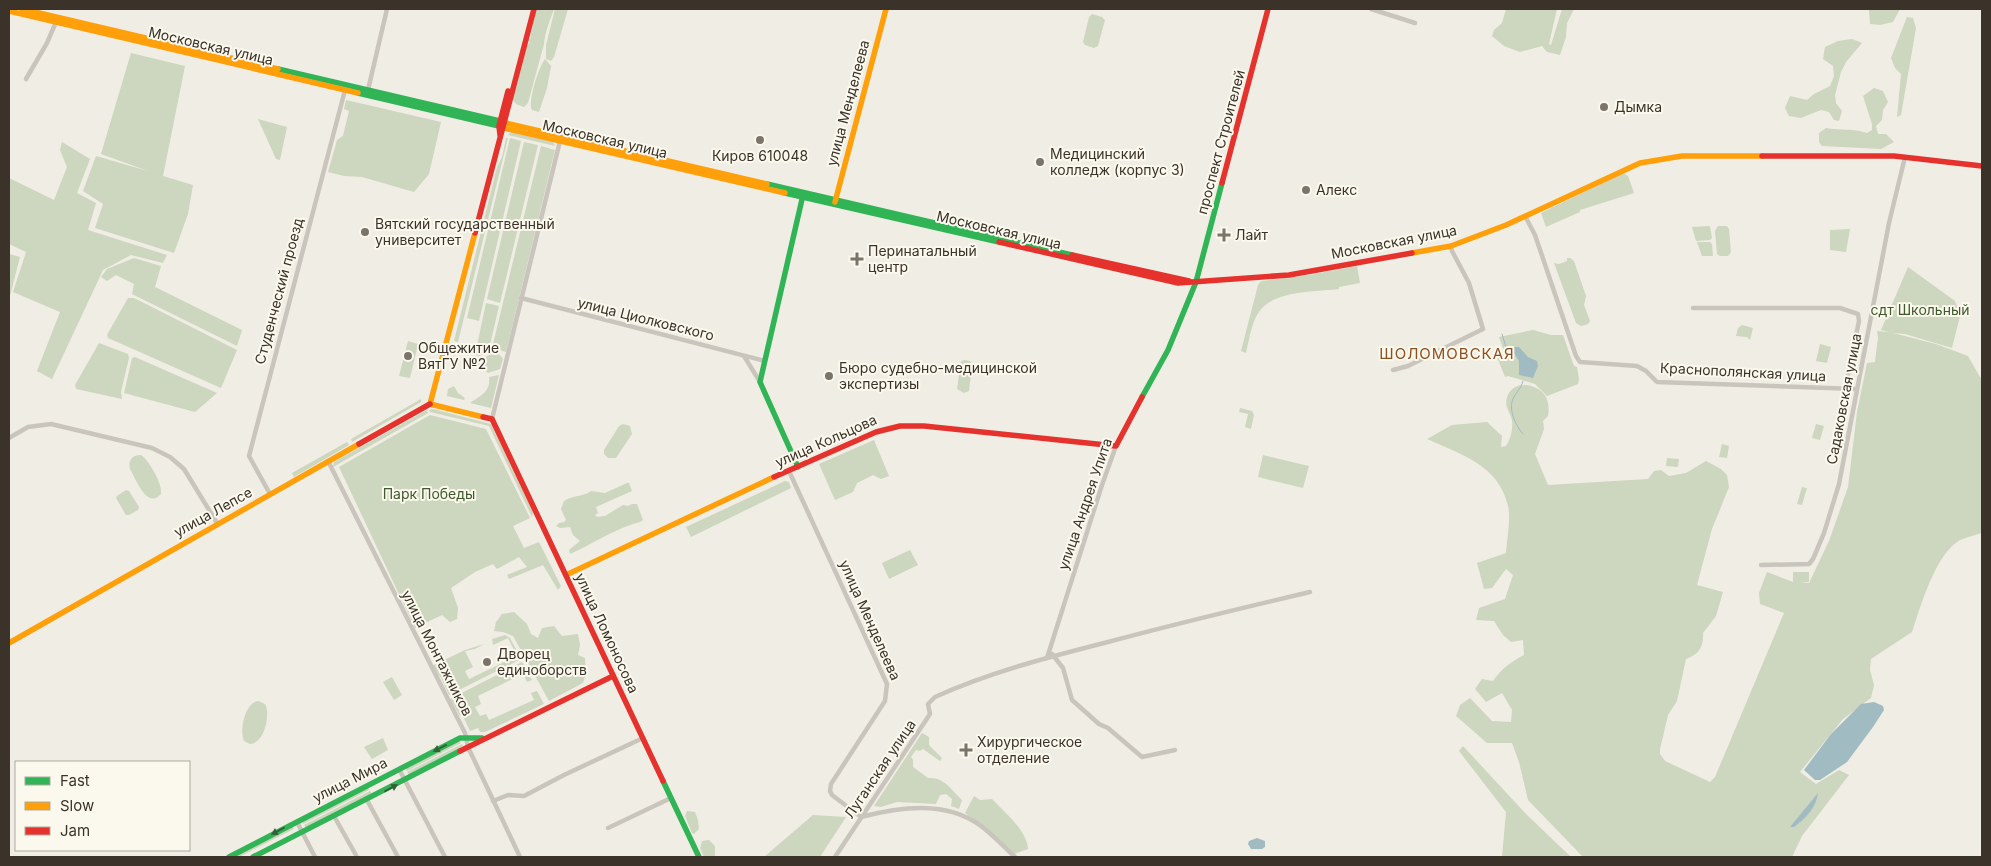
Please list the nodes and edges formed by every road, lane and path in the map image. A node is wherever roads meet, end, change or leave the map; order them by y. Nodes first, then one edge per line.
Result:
1 (22, 9) edge
2 (387, 9) edge
3 (529, 9) edge
4 (534, 9) edge
5 (886, 9) edge
6 (1268, 9) edge
7 (1371, 9) edge
8 (9, 11) edge
9 (56, 22) junction
10 (1415, 23) dead end
11 (26, 78) dead end
12 (345, 90) junction
13 (367, 93) junction
14 (502, 125) junction
15 (560, 138) junction
16 (1908, 157) junction
17 (1982, 166) edge
18 (803, 195) junction
19 (835, 202) junction
20 (1525, 216) junction
21 (1451, 246) junction
22 (1196, 282) junction
23 (521, 298) junction
24 (1693, 308) dead end
25 (744, 356) junction
26 (765, 361) junction
27 (1393, 370) dead end
28 (760, 382) junction
29 (1845, 389) junction
30 (1857, 389) junction
31 (430, 404) junction
32 (492, 419) junction
33 (9, 438) edge
34 (1116, 446) junction
35 (328, 461) junction
36 (798, 467) junction
37 (789, 471) junction
38 (270, 494) junction
39 (217, 524) junction
40 (1761, 565) dead end
41 (566, 575) junction
42 (1310, 592) dead end
43 (9, 644) edge
44 (1049, 651) junction
45 (1053, 656) junction
46 (1047, 658) junction
47 (613, 676) junction
48 (466, 737) junction
49 (484, 738) junction
50 (643, 738) junction
51 (468, 747) junction
52 (1175, 750) dead end
53 (399, 769) junction
54 (405, 780) junction
55 (671, 798) junction
56 (367, 800) junction
57 (493, 801) junction
58 (334, 816) junction
59 (861, 818) junction
60 (297, 822) junction
61 (608, 828) dead end
62 (302, 832) junction
63 (229, 857) edge
64 (254, 857) edge
65 (314, 857) edge
66 (356, 857) edge
67 (398, 857) edge
68 (445, 857) edge
69 (520, 857) edge
70 (699, 857) edge
71 (835, 857) edge
72 (1015, 857) edge

1 - 13 main road, Московская улица
2 - 13 street
3 - 14 main road
4 - 14 main road
5 - 19 main road, улица Менделеева
6 - 22 main road, проспект Строителей
7 - 10 street
8 - 9 main road, Московская улица
9 - 11 street
9 - 12 main road, Московская улица
12 - 13 main road, Московская улица
12 - 38 street, Студенческий проезд
13 - 14 main road, Московская улица
14 - 15 main road, Московская улица
14 - 31 main road
15 - 18 main road, Московская улица
15 - 23 street
16 - 17 main road
16 - 20 main road, Московская улица
16 - 30 street, Садаковская улица
18 - 19 main road, Московская улица
18 - 26 main road
19 - 22 main road, Московская улица
20 - 21 main road, Московская улица
20 - 29 street, Краснополянская улица
21 - 22 main road, Московская улица
21 - 27 street
22 - 34 main road, улица Андрея Упита
23 - 25 street, улица Циолковского
23 - 32 street
24 - 29 street
25 - 26 street, улица Циолковского
25 - 28 street
26 - 28 main road
28 - 36 main road
29 - 30 street, Краснополянская улица
30 - 40 street, Садаковская улица
31 - 32 main road
31 - 35 main road, улица Лепсе
32 - 41 main road, улица Ломоносова
33 - 39 street
34 - 36 main road, улица Кольцова
34 - 44 street, улица Андрея Упита
35 - 38 main road, улица Лепсе
35 - 48 street, улица Монтажников
36 - 37 main road, улица Кольцова
37 - 41 main road, улица Кольцова
37 - 59 street, улица Менделеева
38 - 39 main road, улица Лепсе
39 - 43 main road, улица Лепсе
41 - 47 main road, улица Ломоносова
42 - 45 street, Луганская улица
44 - 45 street
44 - 46 street, улица Андрея Упита
45 - 46 street, Луганская улица
45 - 52 street
46 - 59 street, Луганская улица
47 - 49 main road, улица Мира
47 - 50 main road, улица Ломоносова
48 - 49 main road, улица Мира
48 - 51 street, улица Монтажников
48 -> 53 main road, улица Мира
49 - 51 main road, улица Мира
50 - 55 main road, улица Ломоносова
50 - 57 street
51 - 54 main road, улица Мира
51 - 57 street, улица Монтажников
53 - 54 street
53 - 60 main road, улица Мира
56 -> 54 main road, улица Мира
54 - 68 street
55 - 61 street
55 - 70 main road, улица Ломоносова
56 - 58 main road, улица Мира
56 - 67 street
57 - 69 street, улица Монтажников
58 - 62 main road, улица Мира
58 - 66 street
59 - 71 street, Луганская улица
59 - 72 street
60 - 62 street
60 -> 63 main road, улица Мира
62 - 64 main road, улица Мира
62 - 65 street

